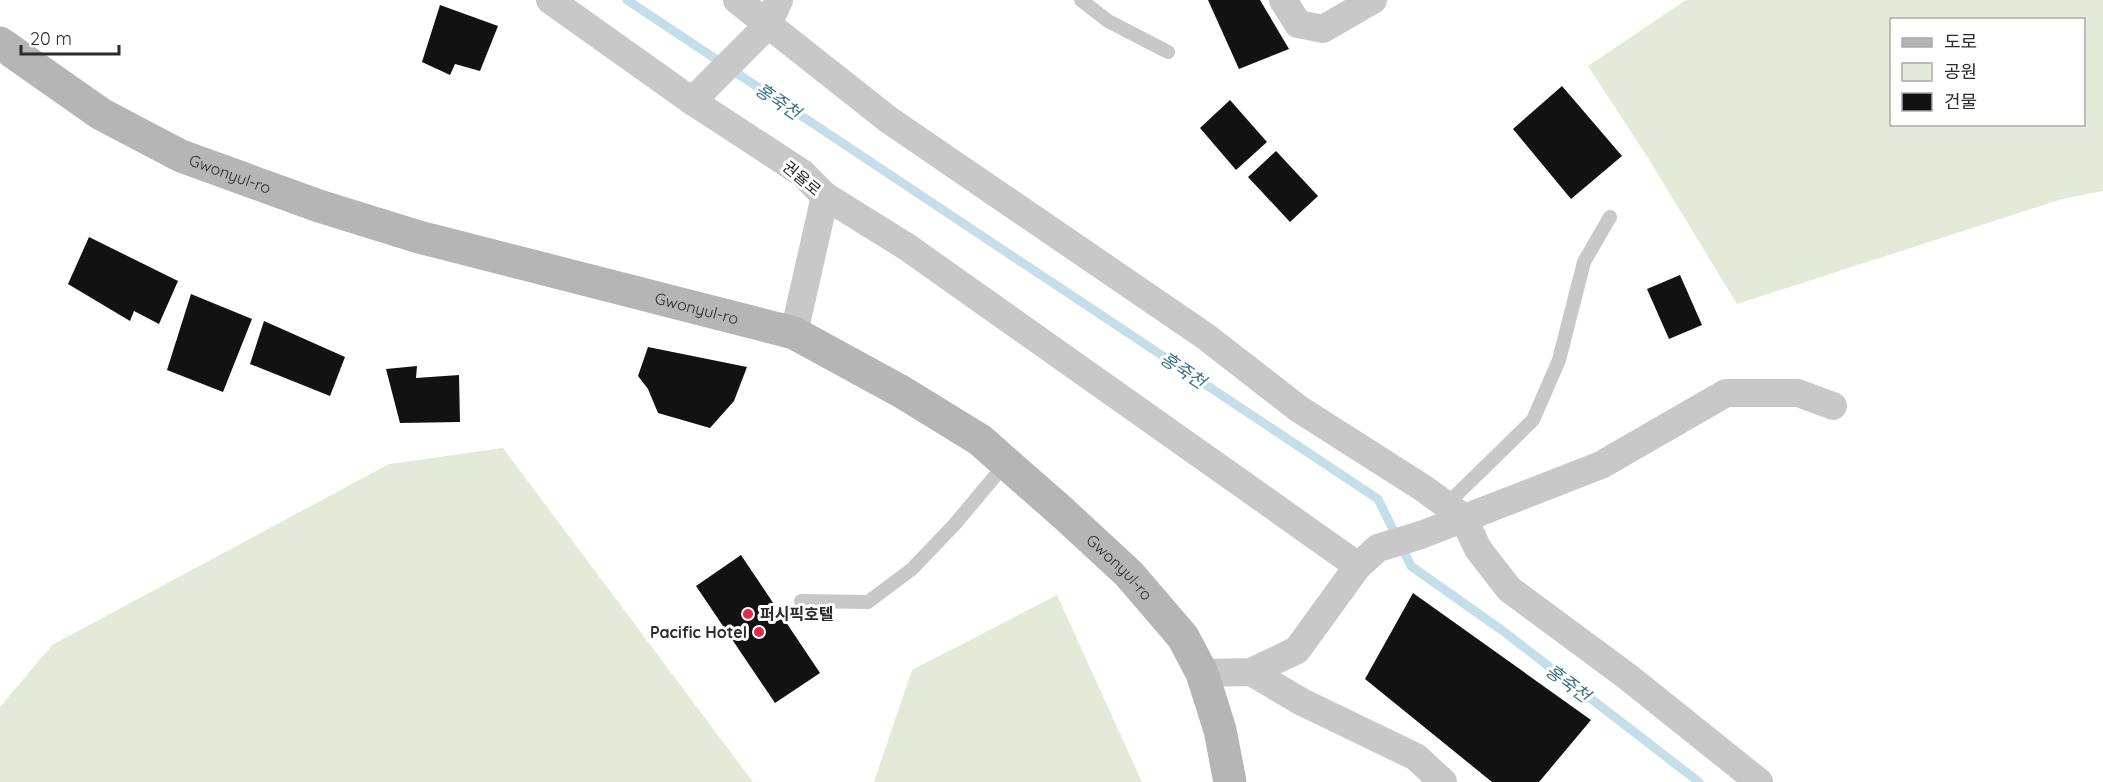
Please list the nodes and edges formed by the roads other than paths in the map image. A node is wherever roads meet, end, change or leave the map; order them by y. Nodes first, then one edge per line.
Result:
1 (550, 0) edge
2 (737, 0) edge
3 (1081, 0) edge
4 (1283, 0) edge
5 (1373, 0) edge
6 (773, 13) edge
7 (0, 43) edge
8 (1168, 52) dead end
9 (692, 101) junction
10 (825, 196) junction
11 (1610, 217) dead end
12 (794, 333) junction
13 (1833, 406) dead end
14 (1006, 463) junction
15 (1454, 512) junction
16 (1368, 557) junction
17 (801, 602) dead end
18 (1251, 672) junction
19 (1202, 673) junction
20 (1230, 782) edge
21 (1443, 782) edge
22 (1759, 782) edge

1 - 9 street, 권율로
2 - 6 street
3 - 8 lane
4 - 5 street
6 - 9 street
6 - 15 street
7 - 12 main road, Gwonyul-ro
9 - 10 street, 권율로
10 - 12 street, 권율로
10 - 16 street
11 - 15 lane
12 - 14 main road, Gwonyul-ro
13 - 15 street
14 - 17 lane
14 - 19 main road, Gwonyul-ro
15 - 16 street
15 - 22 street
16 - 18 street
18 - 19 street
18 - 21 street
19 - 20 main road, Gwonyul-ro

